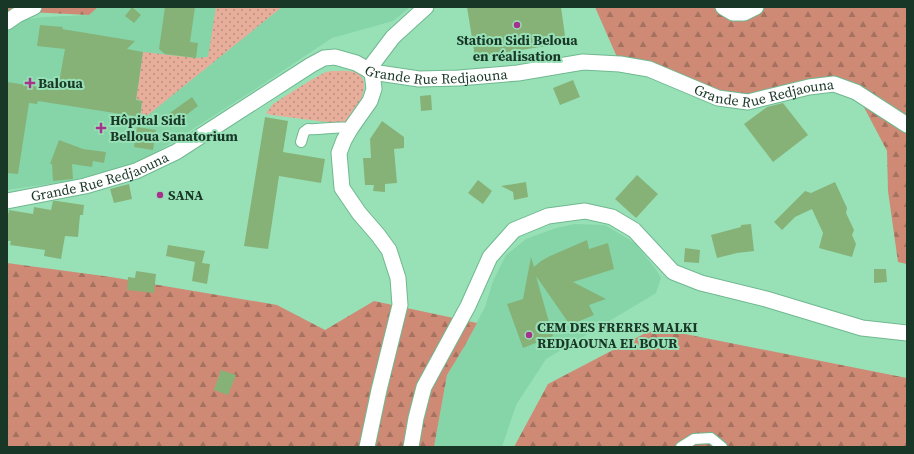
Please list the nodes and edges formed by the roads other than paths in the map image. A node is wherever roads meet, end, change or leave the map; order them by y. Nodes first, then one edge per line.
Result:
1 (34, 7) edge
2 (426, 7) edge
3 (723, 7) edge
4 (756, 7) edge
5 (7, 22) edge
6 (370, 71) junction
7 (907, 125) edge
8 (351, 128) junction
9 (301, 142) dead end
10 (7, 201) edge
11 (907, 333) edge
12 (367, 447) edge
13 (412, 447) edge
14 (681, 447) edge
15 (722, 447) edge

1 - 5 street
2 - 6 street
3 - 4 street
6 - 7 street, Grande Rue Redjaouna
6 - 8 street
6 - 10 street, Grande Rue Redjaouna
8 - 9 street
8 - 12 street
11 - 13 street
14 - 15 street

